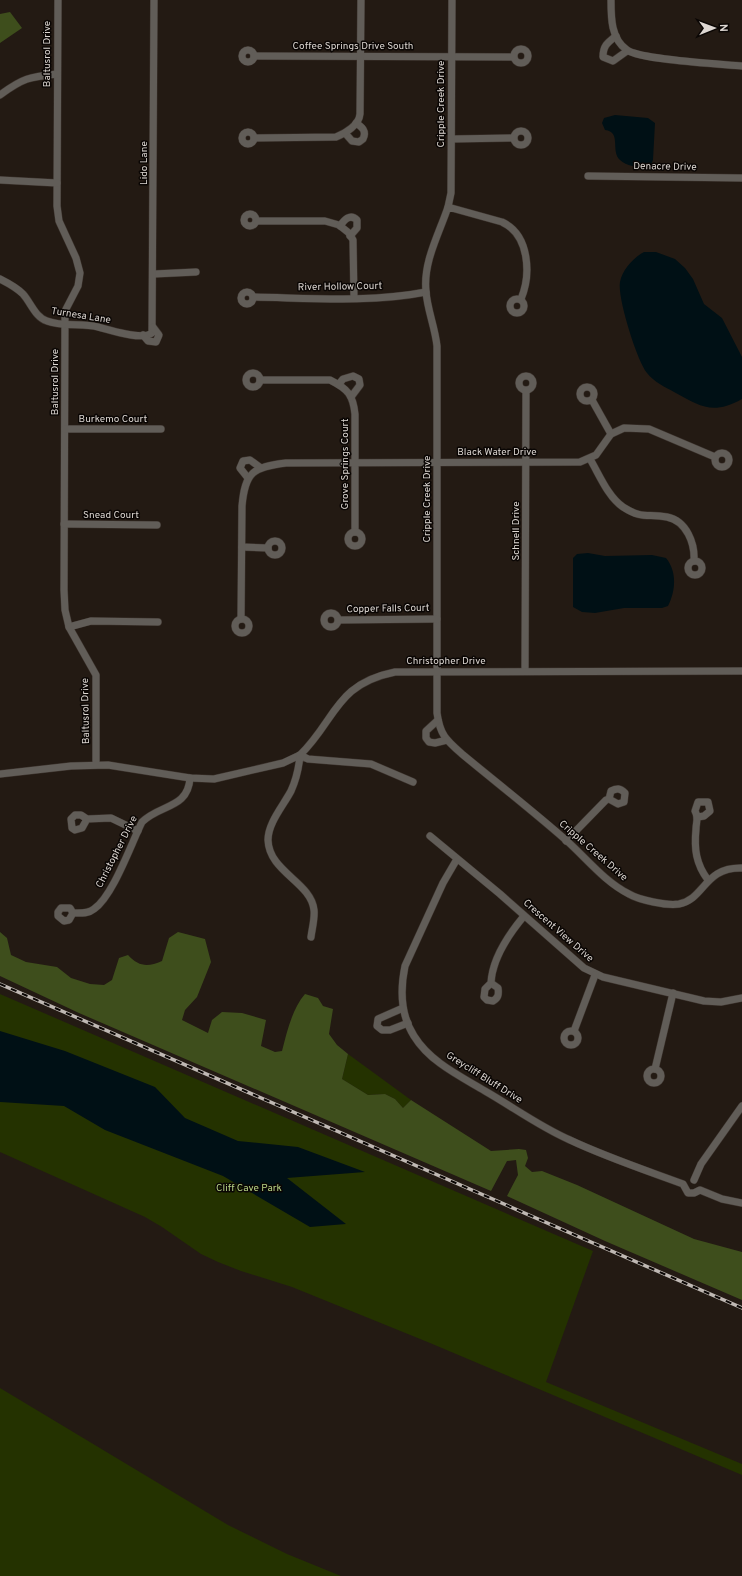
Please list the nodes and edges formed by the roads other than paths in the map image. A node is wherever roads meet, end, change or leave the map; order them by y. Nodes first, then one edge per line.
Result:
1 (58, 0) edge
2 (154, 0) edge
3 (361, 0) edge
4 (452, 0) edge
5 (611, 0) edge
6 (616, 36) junction
7 (627, 51) junction
8 (254, 56) dead end
9 (361, 56) junction
10 (451, 56) junction
11 (513, 57) dead end
12 (742, 66) edge
13 (57, 74) junction
14 (0, 95) edge
15 (356, 123) junction
16 (346, 133) junction
17 (254, 138) dead end
18 (513, 138) dead end
19 (452, 139) junction
20 (588, 176) dead end
21 (742, 178) edge
22 (0, 180) edge
23 (57, 183) junction
24 (448, 208) junction
25 (257, 221) dead end
26 (340, 226) junction
27 (350, 236) junction
28 (196, 272) dead end
29 (154, 274) junction
30 (0, 279) edge
31 (426, 292) junction
32 (253, 297) dead end
33 (354, 298) junction
34 (521, 299) dead end
35 (65, 323) junction
36 (153, 330) joint
37 (260, 380) dead end
38 (338, 384) junction
39 (526, 391) dead end
40 (351, 397) junction
41 (592, 400) dead end
42 (66, 429) junction
43 (161, 429) dead end
44 (611, 434) junction
45 (715, 457) dead end
46 (590, 459) junction
47 (355, 461) junction
48 (438, 461) junction
49 (526, 462) junction
50 (260, 468) junction
51 (248, 478) junction
52 (64, 524) junction
53 (157, 525) dead end
54 (355, 532) dead end
55 (242, 547) junction
56 (268, 548) dead end
57 (694, 561) dead end
58 (242, 619) dead end
59 (437, 619) junction
60 (339, 620) dead end
61 (158, 622) dead end
62 (69, 627) junction
63 (437, 671) junction
64 (525, 671) junction
65 (742, 671) edge
66 (438, 720) junction
67 (447, 740) junction
68 (300, 755) junction
69 (96, 764) junction
70 (0, 774) edge
71 (190, 778) junction
72 (413, 782) dead end
73 (608, 799) dead end
74 (698, 817) dead end
75 (87, 820) dead end
76 (138, 831) junction
77 (430, 836) dead end
78 (566, 841) junction
79 (457, 859) junction
80 (742, 868) edge
81 (708, 880) junction
82 (73, 914) dead end
83 (524, 916) junction
84 (311, 937) dead end
85 (596, 975) junction
86 (491, 983) dead end
87 (673, 993) junction
88 (742, 998) edge
89 (403, 1008) junction
90 (408, 1023) junction
91 (574, 1031) dead end
92 (655, 1069) dead end
93 (742, 1106) edge
94 (694, 1180) junction
95 (683, 1184) junction
96 (700, 1190) junction
97 (742, 1203) edge

1 - 13 street, Baltusrol Drive
2 - 29 street, Lido Lane
3 - 9 street
4 - 10 street, Cripple Creek Drive
5 - 6 street
6 - 7 street
6 - 7 street
7 - 12 street
8 - 9 street, Coffee Springs Drive South
9 - 10 street, Coffee Springs Drive South
9 - 15 street
10 - 11 street, Coffee Springs Drive South
10 - 19 street, Cripple Creek Drive
13 - 14 street
13 - 23 street, Baltusrol Drive
15 - 16 street
15 - 16 street
16 - 17 street
18 - 19 street
19 - 24 street, Cripple Creek Drive
20 - 21 street, Denacre Drive
22 - 23 street
23 - 35 street, Baltusrol Drive
24 - 31 street, Cripple Creek Drive
24 - 34 street
25 - 26 street
26 - 27 street
26 - 27 street
27 - 33 street
28 - 29 street
29 - 36 street, Lido Lane
30 - 35 street, Turnesa Lane
31 - 33 street, River Hollow Court
31 - 48 street, Cripple Creek Drive
32 - 33 street, River Hollow Court
35 - 36 street, Turnesa Lane
35 - 42 street, Baltusrol Drive
37 - 38 street
38 - 40 street
38 - 40 street
39 - 49 street, Schnell Drive
40 - 47 street, Grove Springs Court
41 - 44 street
42 - 43 street, Burkemo Court
42 - 52 street, Baltusrol Drive
44 - 45 street
44 - 46 street
46 - 49 street, Black Water Drive
46 - 57 street
47 - 48 street, Black Water Drive
47 - 50 street, Black Water Drive
47 - 54 street, Grove Springs Court
48 - 49 street, Black Water Drive
48 - 59 street, Cripple Creek Drive
49 - 64 street, Schnell Drive
50 - 51 street, Black Water Drive
50 - 51 street
51 - 55 street
52 - 53 street, Snead Court
52 - 62 street, Baltusrol Drive
55 - 56 street
55 - 58 street
59 - 60 street, Copper Falls Court
59 - 63 street, Cripple Creek Drive
61 - 62 street
62 - 69 street, Baltusrol Drive
63 - 64 street, Christopher Drive
63 - 66 street, Cripple Creek Drive
63 - 68 street, Christopher Drive
64 - 65 street, Christopher Drive
66 - 67 street, Cripple Creek Drive
66 - 67 street
67 - 78 street, Cripple Creek Drive
68 - 71 street, Christopher Drive
68 - 72 street
68 - 84 street
69 - 70 street, Christopher Drive
69 - 71 street, Christopher Drive
71 - 76 street, Christopher Drive
73 - 78 street
74 - 81 street
75 - 76 street
76 - 82 street, Christopher Drive
77 - 79 street, Crescent View Drive
78 - 81 street, Cripple Creek Drive
79 - 83 street, Crescent View Drive
79 - 89 street, Greycliff Bluff Drive
80 - 81 street, Cripple Creek Drive
83 - 85 street, Crescent View Drive
83 - 86 street
85 - 87 street, Crescent View Drive
85 - 91 street
87 - 88 street, Crescent View Drive
87 - 92 street
89 - 90 street, Greycliff Bluff Drive
89 - 90 street
90 - 95 street, Greycliff Bluff Drive
93 - 94 street
94 - 95 street
94 - 96 street
95 - 96 street, Greycliff Bluff Drive
96 - 97 street, Greycliff Bluff Drive

